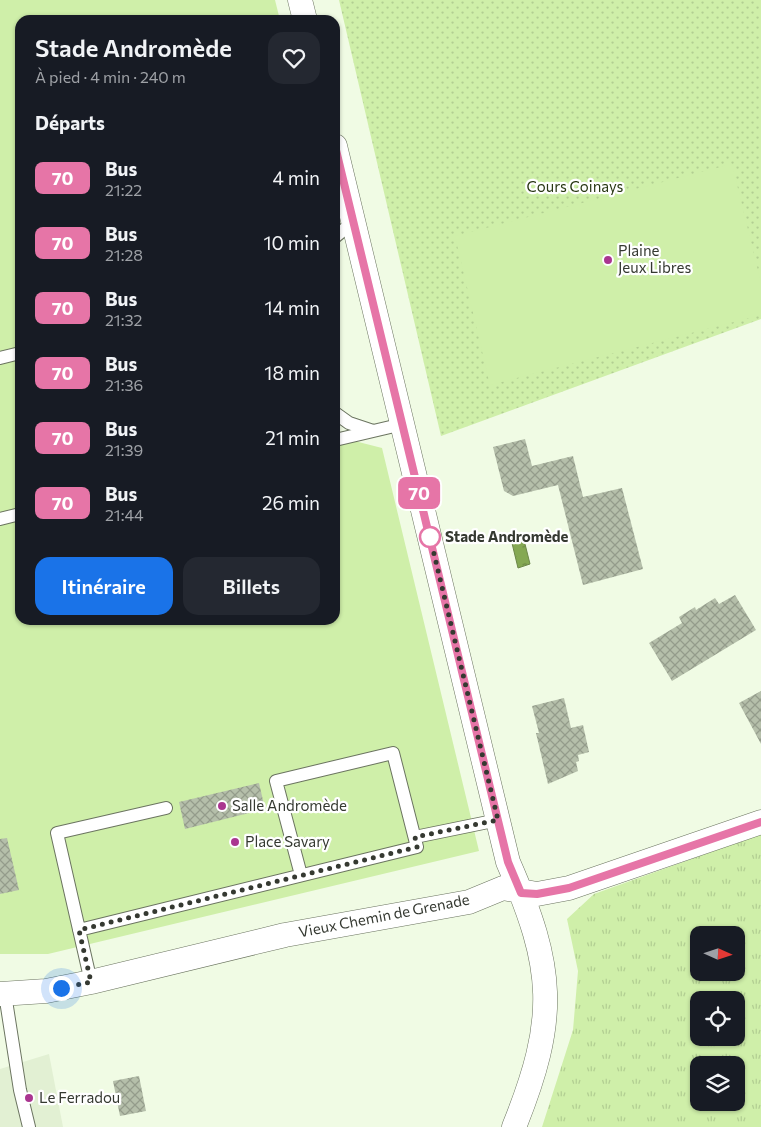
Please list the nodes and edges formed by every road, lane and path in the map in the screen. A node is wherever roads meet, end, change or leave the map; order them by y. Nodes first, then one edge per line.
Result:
1 (300, 0) edge
2 (304, 15) edge
3 (340, 167) edge
4 (353, 222) junction
5 (340, 232) edge
6 (15, 354) edge
7 (0, 358) edge
8 (340, 417) edge
9 (402, 424) junction
10 (374, 431) junction
11 (340, 439) edge
12 (15, 515) edge
13 (0, 519) edge
14 (166, 808) dead end
15 (498, 820) junction
16 (761, 822) edge
17 (416, 842) junction
18 (301, 875) junction
19 (521, 893) junction
20 (79, 930) junction
21 (91, 982) junction
22 (2, 994) edge
23 (29, 1127) edge
24 (514, 1127) edge

1 - 2 street
3 - 4 street
4 - 5 lane
4 - 9 street
6 - 7 lane
8 - 10 lane
9 - 10 lane
9 - 15 street
10 - 11 lane
12 - 13 lane
14 - 20 lane
15 - 17 lane
15 - 19 street
16 - 19 street, Vieux Chemin de Grenade
17 - 18 lane
17 - 18 lane
18 - 20 lane
19 - 21 street, Vieux Chemin de Grenade
19 - 24 street
20 - 21 lane
21 - 22 street, Vieux Chemin de Grenade
22 - 23 lane

